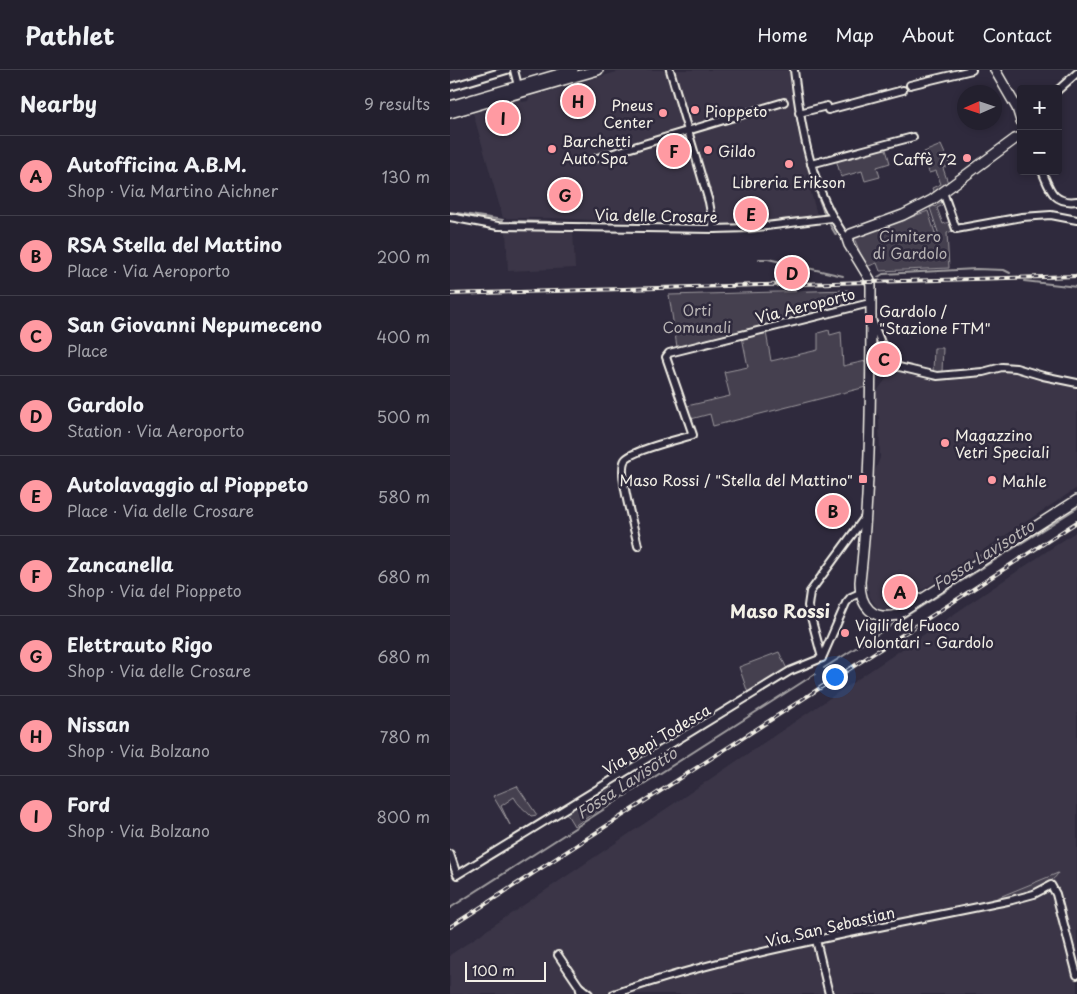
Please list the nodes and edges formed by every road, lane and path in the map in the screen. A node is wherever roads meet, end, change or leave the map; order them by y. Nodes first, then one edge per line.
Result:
1 (506, 70) edge
2 (514, 70) edge
3 (598, 70) edge
4 (670, 70) edge
5 (794, 70) edge
6 (972, 70) edge
7 (994, 70) edge
8 (571, 74) edge
9 (1076, 74) edge
10 (910, 85) dead end
11 (518, 86) junction
12 (1062, 86) edge
13 (450, 87) edge
14 (903, 90) dead end
15 (784, 102) dead end
16 (450, 106) edge
17 (1017, 107) edge
18 (450, 113) edge
19 (799, 113) junction
20 (688, 131) junction
21 (913, 137) dead end
22 (1017, 139) edge
23 (587, 161) dead end
24 (812, 164) junction
25 (1044, 175) edge
26 (943, 192) junction
27 (1077, 200) edge
28 (450, 217) edge
29 (832, 218) junction
30 (1077, 220) edge
31 (714, 229) junction
32 (847, 239) junction
33 (870, 303) junction
34 (870, 316) junction
35 (1077, 383) edge
36 (1077, 500) edge
37 (867, 515) junction
38 (638, 546) dead end
39 (860, 593) junction
40 (822, 658) junction
41 (450, 854) edge
42 (816, 940) junction
43 (558, 955) dead end
44 (1077, 975) edge
45 (579, 986) junction
46 (581, 994) edge
47 (589, 994) edge
48 (614, 994) edge
49 (829, 994) edge

1 - 13 street
2 - 11 street
3 - 8 street
4 - 20 street
5 - 19 street, Via Aeroporto
6 - 10 street
7 - 17 street
8 - 11 street
8 - 18 street
9 - 12 street
11 - 16 street
14 - 19 street
15 - 20 street
19 - 24 street, Via Aeroporto
20 - 23 street
20 - 31 street
21 - 24 street
22 - 26 street
24 - 29 street, Via Aeroporto
25 - 27 street
26 - 30 street
26 - 32 street
28 - 31 street, Via delle Crosare
29 - 31 street, Via delle Crosare
29 - 32 street, Via Aeroporto
32 - 33 street, Via Aeroporto
33 - 34 street, Via Aeroporto
33 - 38 street, Via Aeroporto
34 - 35 street
34 - 37 street, Via Aeroporto
36 - 39 street
37 - 39 street, Via Aeroporto
37 - 40 street
39 - 40 street
40 - 41 street, Via Bepi Todesca
42 - 44 street, Via San Sebastian
42 - 48 street, Via San Sebastian
42 - 49 street
43 - 45 street
45 - 46 street
45 - 47 street

